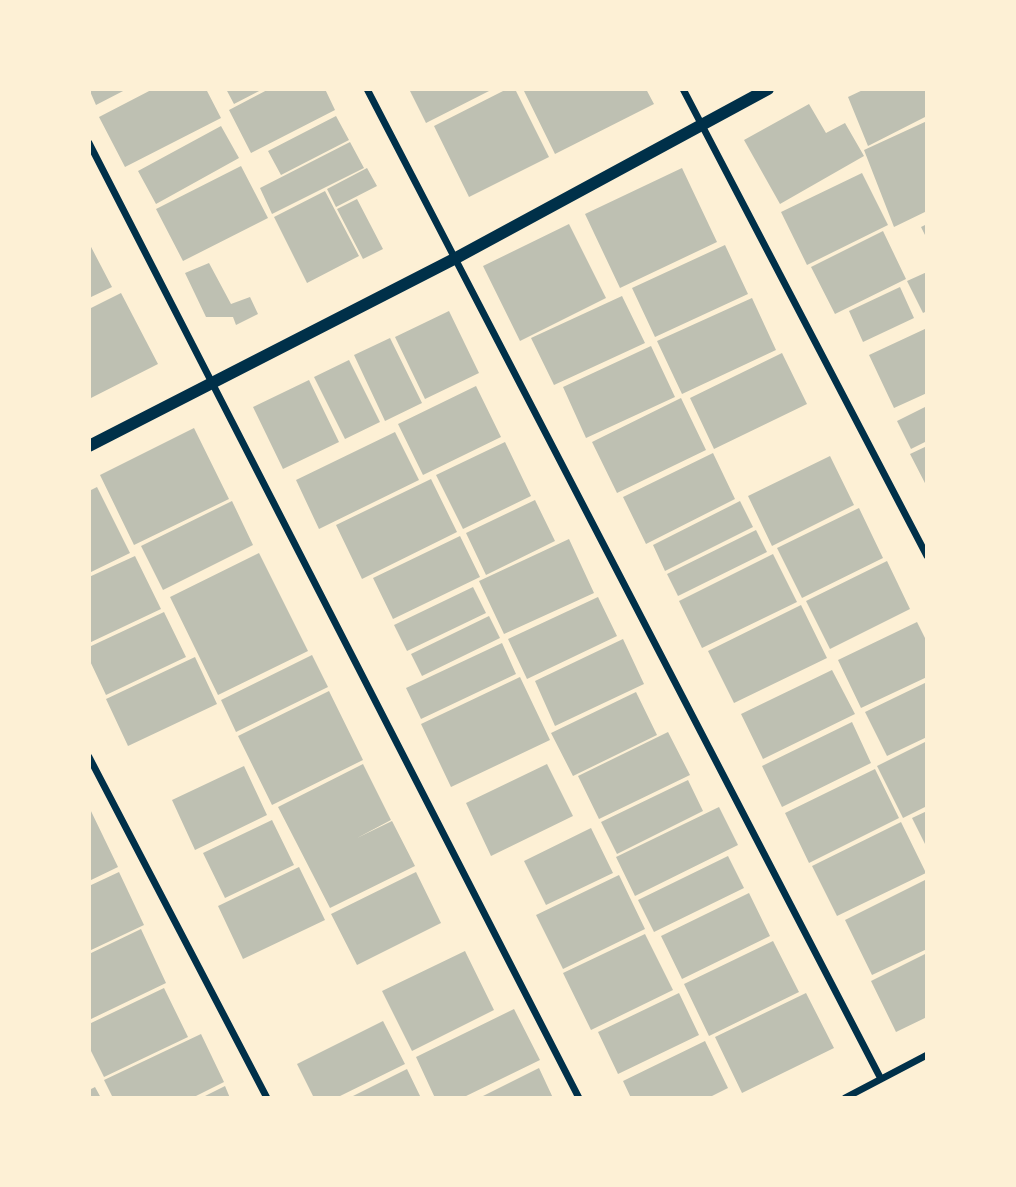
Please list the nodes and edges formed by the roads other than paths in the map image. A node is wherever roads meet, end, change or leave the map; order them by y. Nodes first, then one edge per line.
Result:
1 (367, 89) edge
2 (683, 89) edge
3 (768, 89) edge
4 (702, 125) junction
5 (89, 143) edge
6 (456, 258) junction
7 (213, 382) junction
8 (89, 446) edge
9 (927, 556) edge
10 (89, 757) edge
11 (927, 1055) edge
12 (881, 1079) junction
13 (267, 1098) edge
14 (579, 1098) edge
15 (845, 1098) edge

1 - 6 street
2 - 4 street
3 - 4 street
4 - 6 street
4 - 9 street
5 - 7 street
6 - 7 street
6 - 12 street
7 - 8 street
7 - 14 street
10 - 13 street
11 - 12 street
12 - 15 street

